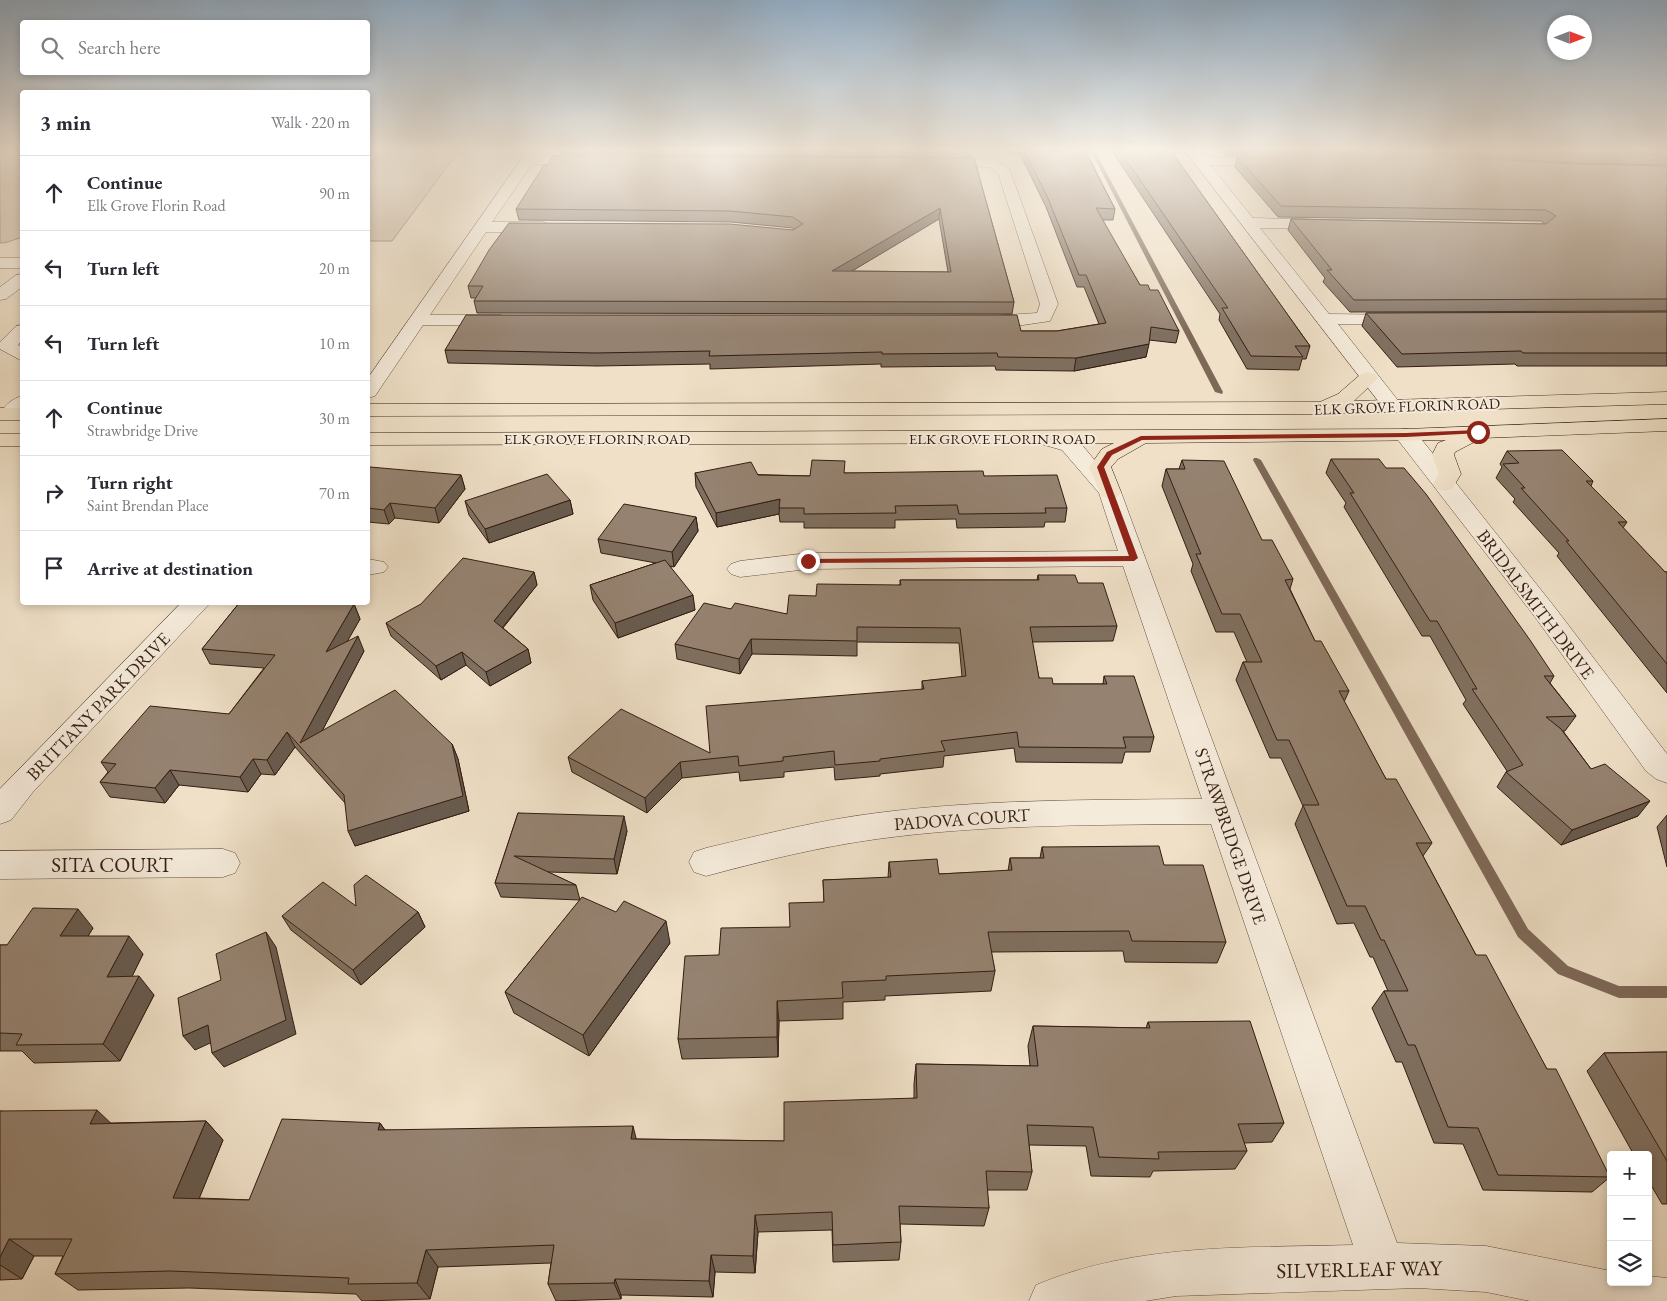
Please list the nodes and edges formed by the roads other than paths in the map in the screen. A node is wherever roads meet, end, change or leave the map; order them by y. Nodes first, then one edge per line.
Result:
1 (493, 212) edge
2 (1018, 212) edge
3 (1240, 212) edge
4 (1249, 223) junction
5 (1345, 223) edge
6 (482, 227) junction
7 (555, 227) edge
8 (0, 263) edge
9 (20, 263) edge
10 (20, 280) edge
11 (0, 295) edge
12 (1323, 319) junction
13 (1414, 319) edge
14 (419, 320) junction
15 (519, 320) edge
16 (966, 321) edge
17 (20, 332) edge
18 (20, 353) edge
19 (1368, 378) junction
20 (370, 389) edge
21 (1667, 398) edge
22 (1484, 404) junction
23 (1392, 407) junction
24 (1319, 408) junction
25 (370, 410) edge
26 (1667, 426) edge
27 (1478, 432) junction
28 (1406, 435) junction
29 (1299, 436) junction
30 (1042, 437) junction
31 (1141, 438) junction
32 (370, 439) edge
33 (0, 440) edge
34 (20, 440) edge
35 (1444, 484) junction
36 (1110, 492) junction
37 (1134, 558) junction
38 (740, 570) dead end
39 (195, 605) edge
40 (1667, 771) edge
41 (0, 811) edge
42 (1222, 812) junction
43 (706, 862) dead end
44 (224, 863) dead end
45 (0, 865) edge
46 (1383, 1266) junction
47 (1052, 1301) edge
48 (1667, 1301) edge

1 - 6 street
2 - 16 street
3 - 4 street
4 - 5 street
4 - 12 street
6 - 7 street
6 - 14 street
8 - 9 street
10 - 11 street
12 - 13 street
12 - 19 street
14 - 15 street
14 - 20 street
17 - 18 street
19 - 23 street
19 - 24 main road
21 - 22 main road, ELK GROVE FLORIN ROAD
22 - 23 main road, ELK GROVE FLORIN ROAD
22 - 28 main road
23 - 24 main road, ELK GROVE FLORIN ROAD
23 - 29 main road
24 - 25 main road, ELK GROVE FLORIN ROAD
26 - 27 main road, ELK GROVE FLORIN ROAD
27 - 28 main road, ELK GROVE FLORIN ROAD
27 - 35 main road
28 - 29 main road, ELK GROVE FLORIN ROAD
28 - 35 street, BRIDALSMITH DRIVE
29 - 31 main road, ELK GROVE FLORIN ROAD
30 - 31 main road, ELK GROVE FLORIN ROAD
30 - 32 main road, ELK GROVE FLORIN ROAD
30 - 36 street, STRAWBRIDGE DRIVE
31 - 36 main road
33 - 34 main road
35 - 40 street, BRIDALSMITH DRIVE
36 - 37 street, STRAWBRIDGE DRIVE
37 - 38 street
37 - 42 street, STRAWBRIDGE DRIVE
39 - 41 street, BRITTANY PARK DRIVE
42 - 43 street, PADOVA COURT
42 - 46 street, STRAWBRIDGE DRIVE
44 - 45 street, SITA COURT
46 - 47 street, SILVERLEAF WAY
46 - 48 street, SILVERLEAF WAY

